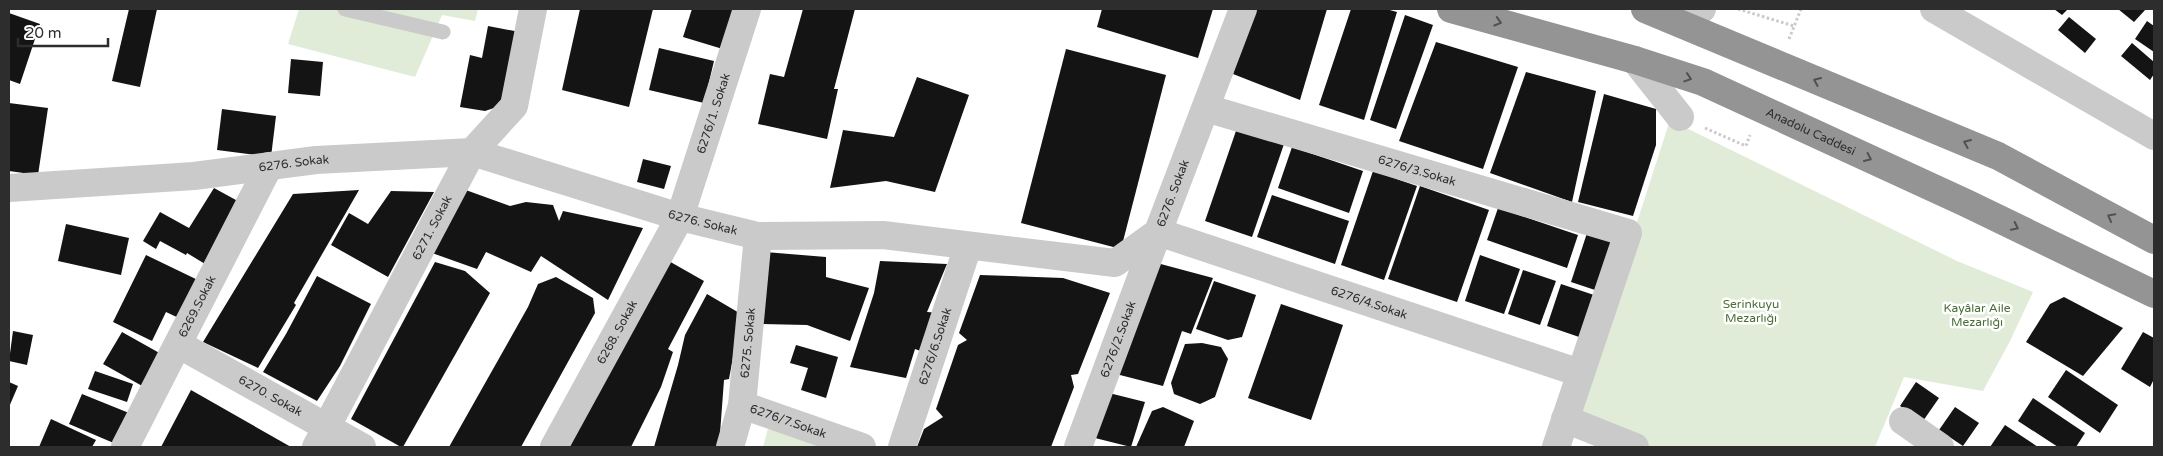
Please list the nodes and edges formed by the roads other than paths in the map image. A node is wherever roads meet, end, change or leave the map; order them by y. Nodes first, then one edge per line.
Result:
1 (345, 9) edge
2 (534, 9) edge
3 (747, 9) edge
4 (1243, 9) edge
5 (1451, 9) edge
6 (1702, 9) edge
7 (1934, 9) edge
8 (1657, 14) edge
9 (443, 32) dead end
10 (1635, 60) junction
11 (1206, 108) junction
12 (1680, 117) road end
13 (2154, 136) edge
14 (472, 152) junction
15 (269, 166) junction
16 (9, 188) edge
17 (680, 217) junction
18 (1158, 232) junction
19 (758, 236) junction
20 (2154, 240) edge
21 (968, 246) junction
22 (2154, 294) edge
23 (178, 344) junction
24 (1580, 373) junction
25 (742, 405) junction
26 (1565, 419) junction
27 (1903, 420) dead end
28 (322, 438) edge
29 (125, 447) edge
30 (362, 447) edge
31 (554, 447) edge
32 (730, 447) edge
33 (862, 447) edge
34 (902, 447) edge
35 (1078, 447) edge
36 (1556, 447) edge
37 (1635, 447) edge
38 (1940, 447) edge

1 - 9 lane
2 - 14 street, 6271. Sokak
3 - 17 street, 6276/1. Sokak
4 - 11 street, 6276. Sokak
5 -> 10 highway, Anadolu Caddesi
6 - 8 street
7 - 13 street
20 -> 8 highway
10 - 12 street
10 -> 22 highway, Anadolu Caddesi
11 - 18 street, 6276. Sokak
11 - 24 street, 6276/3.Sokak
14 - 15 street, 6276. Sokak
14 - 17 street, 6276. Sokak
14 - 28 street, 6271. Sokak
15 - 16 street, 6276. Sokak
15 - 23 street, 6269.Sokak
17 - 19 street, 6276. Sokak
17 - 31 street, 6268. Sokak
18 - 21 street, 6276. Sokak
18 - 24 street, 6276/4.Sokak
18 - 35 street, 6276/2.Sokak
19 - 21 street, 6276. Sokak
19 - 25 street, 6275. Sokak
21 - 34 street, 6276/6.Sokak
23 - 28 street, 6270. Sokak
23 - 29 street, 6269.Sokak
24 - 26 street
25 - 32 street, 6275. Sokak
25 - 33 street, 6276/7.Sokak
26 - 36 street
26 - 37 street
27 - 38 street
28 - 30 street, 6270. Sokak

